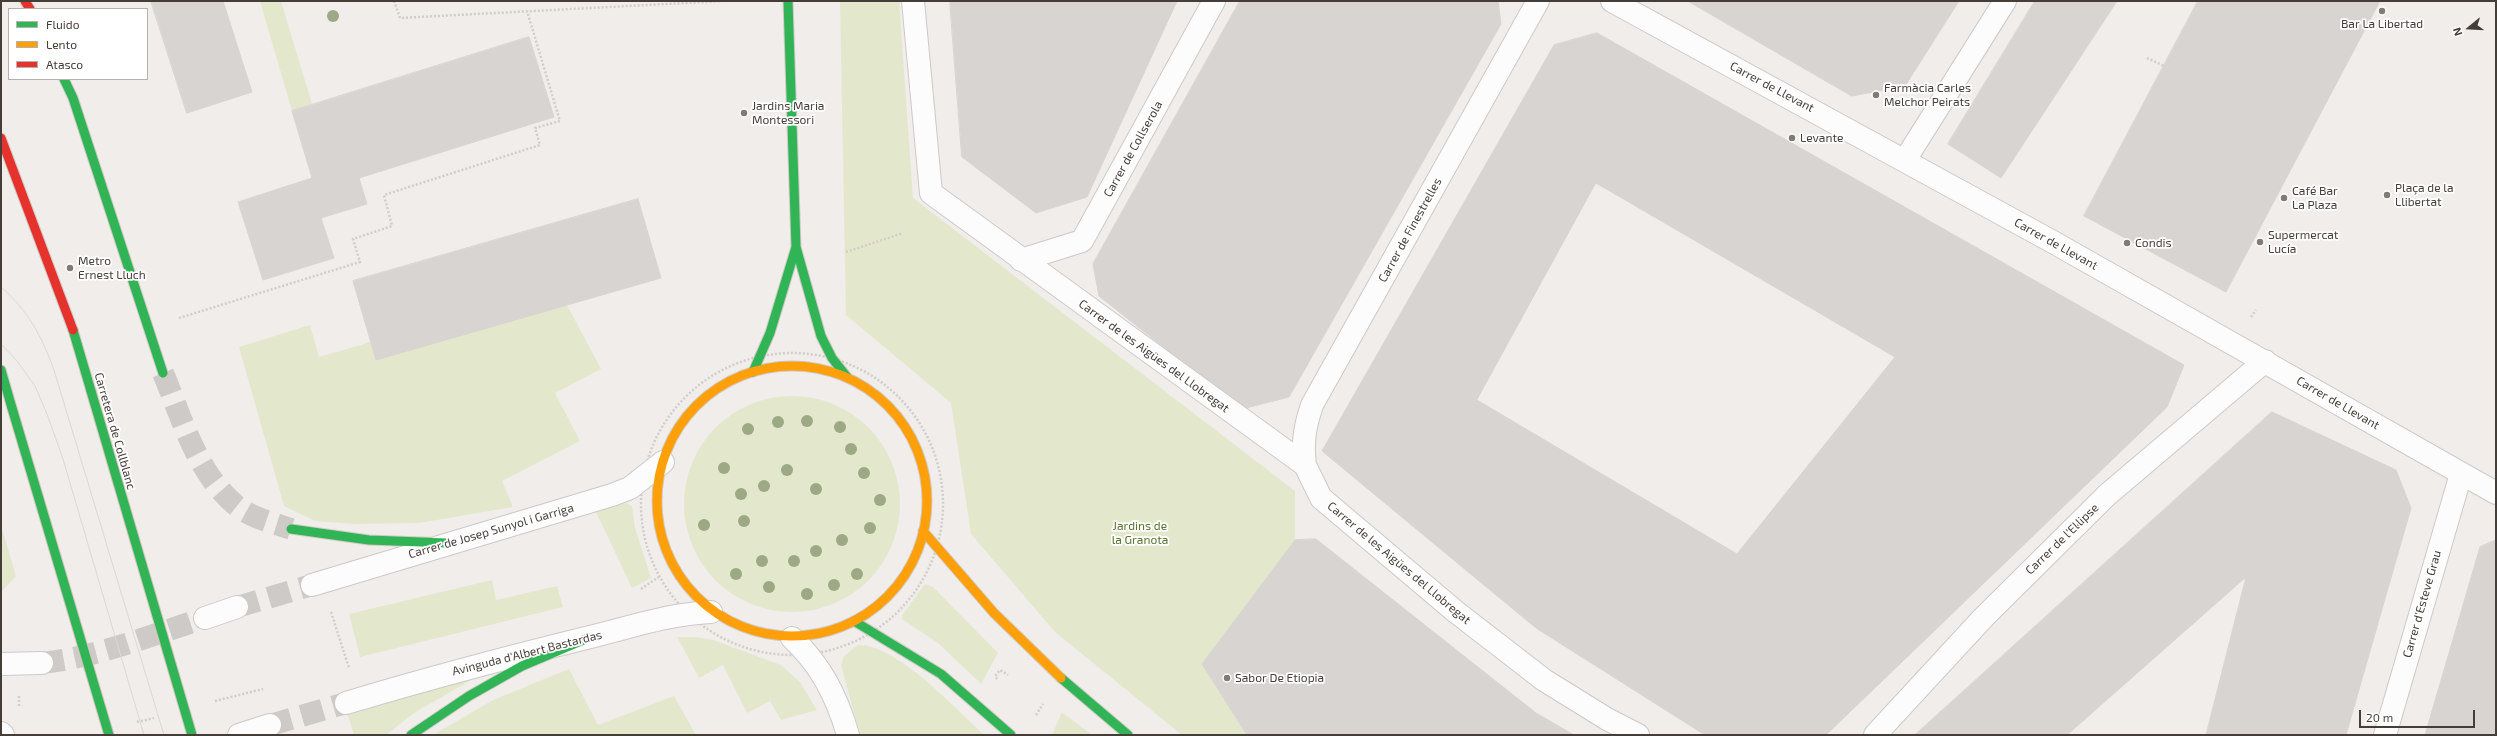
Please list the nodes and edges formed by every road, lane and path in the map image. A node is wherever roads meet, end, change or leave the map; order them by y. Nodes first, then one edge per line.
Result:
1 (394, 1) edge
2 (723, 1) edge
3 (788, 1) edge
4 (913, 1) edge
5 (1214, 1) edge
6 (1538, 1) edge
7 (1612, 1) edge
8 (2005, 1) edge
9 (527, 11) junction
10 (2147, 58) dead end
11 (2164, 66) dead end
12 (64, 80) edge
13 (1, 138) edge
14 (1905, 160) junction
15 (903, 232) dead end
16 (796, 247) junction
17 (846, 252) dead end
18 (1021, 260) junction
19 (2256, 310) dead end
20 (176, 319) dead end
21 (2249, 321) dead end
22 (761, 355) junction
23 (832, 358) junction
24 (2266, 361) junction
25 (1, 370) edge
26 (753, 372) junction
27 (163, 373) tunnel mouth
28 (847, 378) junction
29 (663, 462) junction
30 (1305, 465) junction
31 (2461, 474) junction
32 (644, 478) junction
33 (2496, 493) edge
34 (291, 530) tunnel mouth
35 (923, 531) junction
36 (447, 543) junction
37 (937, 549) junction
38 (660, 576) junction
39 (312, 584) tunnel mouth
40 (638, 591) dead end
41 (237, 607) tunnel mouth
42 (331, 612) dead end
43 (711, 612) junction
44 (688, 613) junction
45 (205, 618) tunnel mouth
46 (854, 621) junction
47 (874, 632) junction
48 (588, 638) junction
49 (792, 638) junction
50 (809, 654) junction
51 (42, 663) tunnel mouth
52 (1, 664) edge
53 (349, 668) dead end
54 (1011, 677) dead end
55 (1000, 682) dead end
56 (346, 702) tunnel mouth
57 (1042, 706) dead end
58 (1029, 713) dead end
59 (1036, 715) dead end
60 (1034, 719) dead end
61 (270, 725) tunnel mouth
62 (109, 735) edge
63 (192, 735) edge
64 (239, 735) edge
65 (410, 735) edge
66 (848, 735) edge
67 (1011, 735) edge
68 (1128, 735) edge
69 (1638, 735) edge
70 (1875, 735) edge
71 (2385, 735) edge

1 - 9 path
2 - 9 path
3 - 16 street
4 - 18 street, Carrer de les Aigües del Llobregat
5 - 18 street, Carrer de Collserola
6 - 30 street, Carrer de Finestrelles
7 - 14 street, Carrer de Llevant
8 - 14 street
9 - 20 path
10 - 11 path
12 - 27 street
13 - 63 street, Carretera de Collblanc, bridge
14 - 24 street, Carrer de Llevant
15 - 17 path
16 - 22 street
16 - 23 street
18 - 30 street, Carrer de les Aigües del Llobregat
19 - 21 path
22 - 23 path
22 - 26 street
22 - 32 path
23 - 28 street
23 - 37 path
24 - 31 street, Carrer de Llevant
24 - 70 street, Carrer de l'El·lipse
25 - 62 street, bridge
26 - 28 street
26 - 29 street
28 - 35 street
29 - 32 street, Carrer de Josep Sunyol i Garriga
29 - 43 street
30 - 69 street, Carrer de les Aigües del Llobregat
31 - 33 street, Carrer de Llevant
31 - 71 street, Carrer d'Esteve Grau
32 - 36 street, Carrer de Josep Sunyol i Garriga
32 - 38 path
34 - 36 street
35 - 37 street
35 - 46 street
36 - 39 street, Carrer de Josep Sunyol i Garriga
37 - 47 path
37 - 68 street
38 - 40 path
38 - 44 path
41 - 45 street
42 - 53 path
43 - 44 street, Avinguda d'Albert Bastardas
43 - 49 street
44 - 48 street, Avinguda d'Albert Bastardas
44 - 50 path
46 - 47 street
46 - 49 street
47 - 50 path
47 - 67 street
48 - 56 street, Avinguda d'Albert Bastardas
48 - 65 street
49 - 50 street
50 - 66 street
51 - 52 street
54 - 55 path
57 - 59 path
58 - 60 path
61 - 64 street

